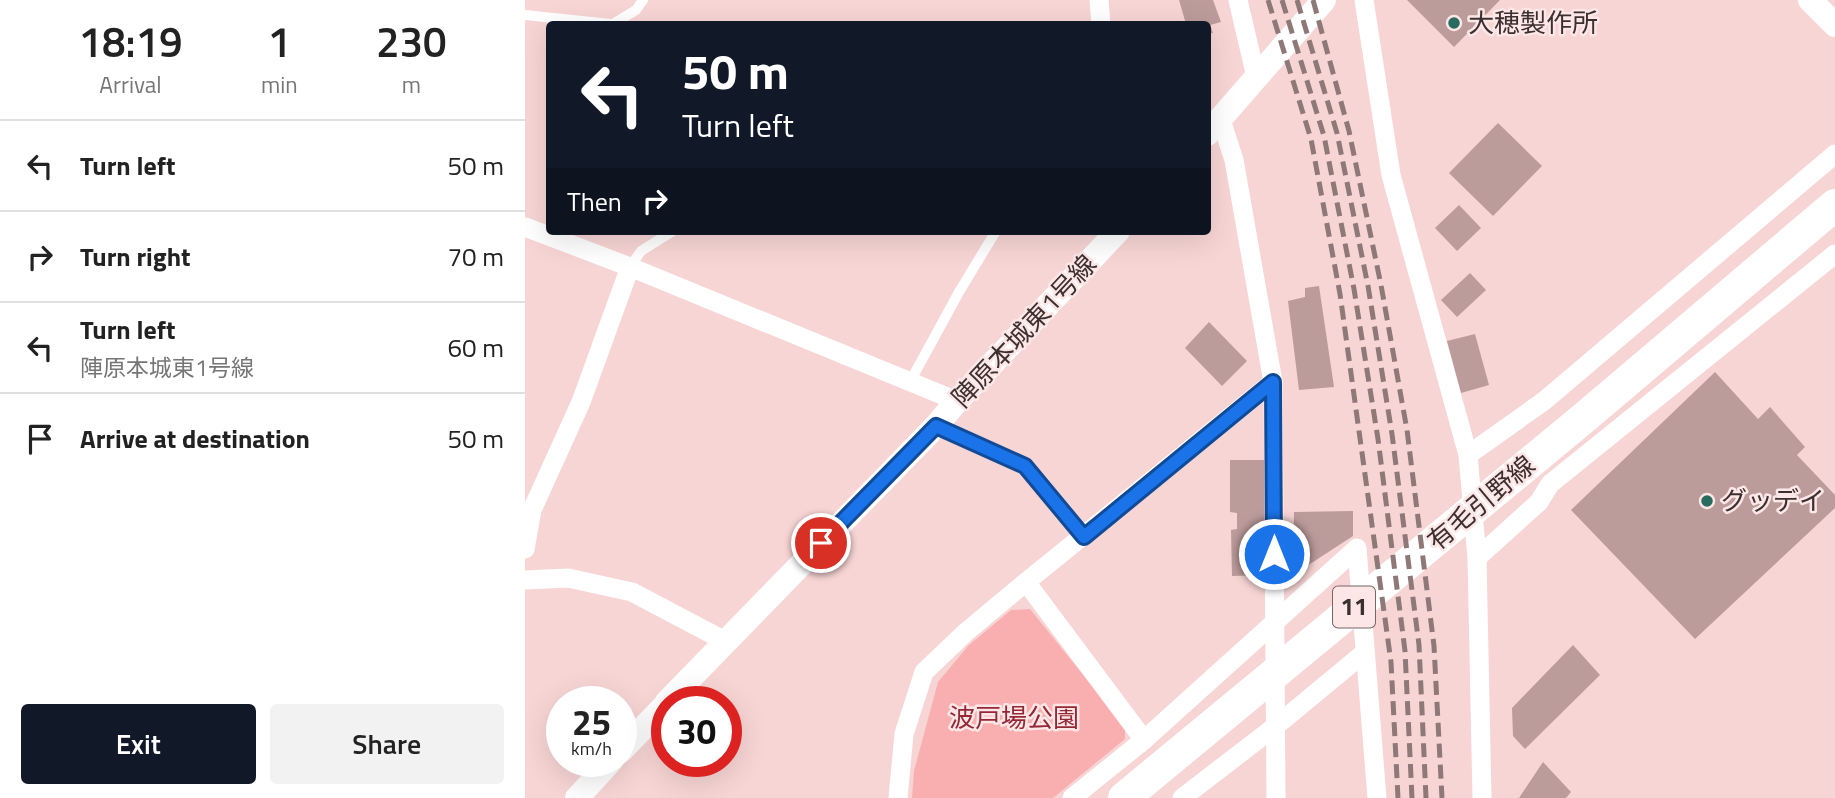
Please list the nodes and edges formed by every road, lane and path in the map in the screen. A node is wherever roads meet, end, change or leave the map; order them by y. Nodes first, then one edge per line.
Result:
1 (643, 0) edge
2 (1099, 0) edge
3 (1238, 0) edge
4 (1324, 0) edge
5 (1364, 0) edge
6 (1810, 0) edge
7 (525, 15) edge
8 (583, 21) edge
9 (617, 21) edge
10 (1101, 21) edge
11 (1835, 25) edge
12 (1256, 77) junction
13 (1214, 127) edge
14 (1835, 154) edge
15 (1835, 205) edge
16 (525, 227) edge
17 (667, 235) edge
18 (994, 235) edge
19 (1114, 235) edge
20 (1835, 254) edge
21 (630, 267) junction
22 (911, 380) junction
23 (1273, 382) junction
24 (957, 401) junction
25 (936, 426) junction
26 (1468, 455) junction
27 (1084, 537) junction
28 (525, 549) edge
29 (1478, 558) junction
30 (525, 580) edge
31 (1026, 582) junction
32 (1274, 622) junction
33 (725, 641) junction
34 (1364, 653) junction
35 (682, 686) edge
36 (651, 719) edge
37 (1277, 724) junction
38 (637, 734) edge
39 (1144, 740) junction
40 (596, 777) edge
41 (577, 798) edge
42 (898, 798) edge
43 (1072, 798) edge
44 (1123, 798) edge
45 (1182, 798) edge
46 (1276, 798) edge
47 (1377, 798) edge
48 (1482, 798) edge

1 - 9 lane
2 - 10 street
3 - 12 street
4 - 12 street
5 - 26 street
6 - 11 street
7 - 8 lane
12 - 13 street
13 - 23 street
14 - 26 street
15 - 44 main road, 有毛引野線 / 11
16 - 21 street
17 - 21 lane
18 - 22 lane
19 - 24 street, 陣原本城東1号線
20 - 29 street
21 - 22 street
21 - 28 street
22 - 24 street
23 - 27 street
23 - 32 street
24 - 25 street, 陣原本城東1号線
25 - 27 lane
25 - 33 street, 陣原本城東1号線
26 - 29 street
27 - 31 street
29 - 48 street
30 - 33 street
31 - 39 street
31 - 42 street
32 - 34 street
32 - 37 street
32 - 39 street
33 - 35 street, 陣原本城東1号線
34 - 37 street
34 - 47 street
36 - 38 street, 陣原本城東1号線
37 - 45 street
37 - 46 street
39 - 43 street
40 - 41 street

